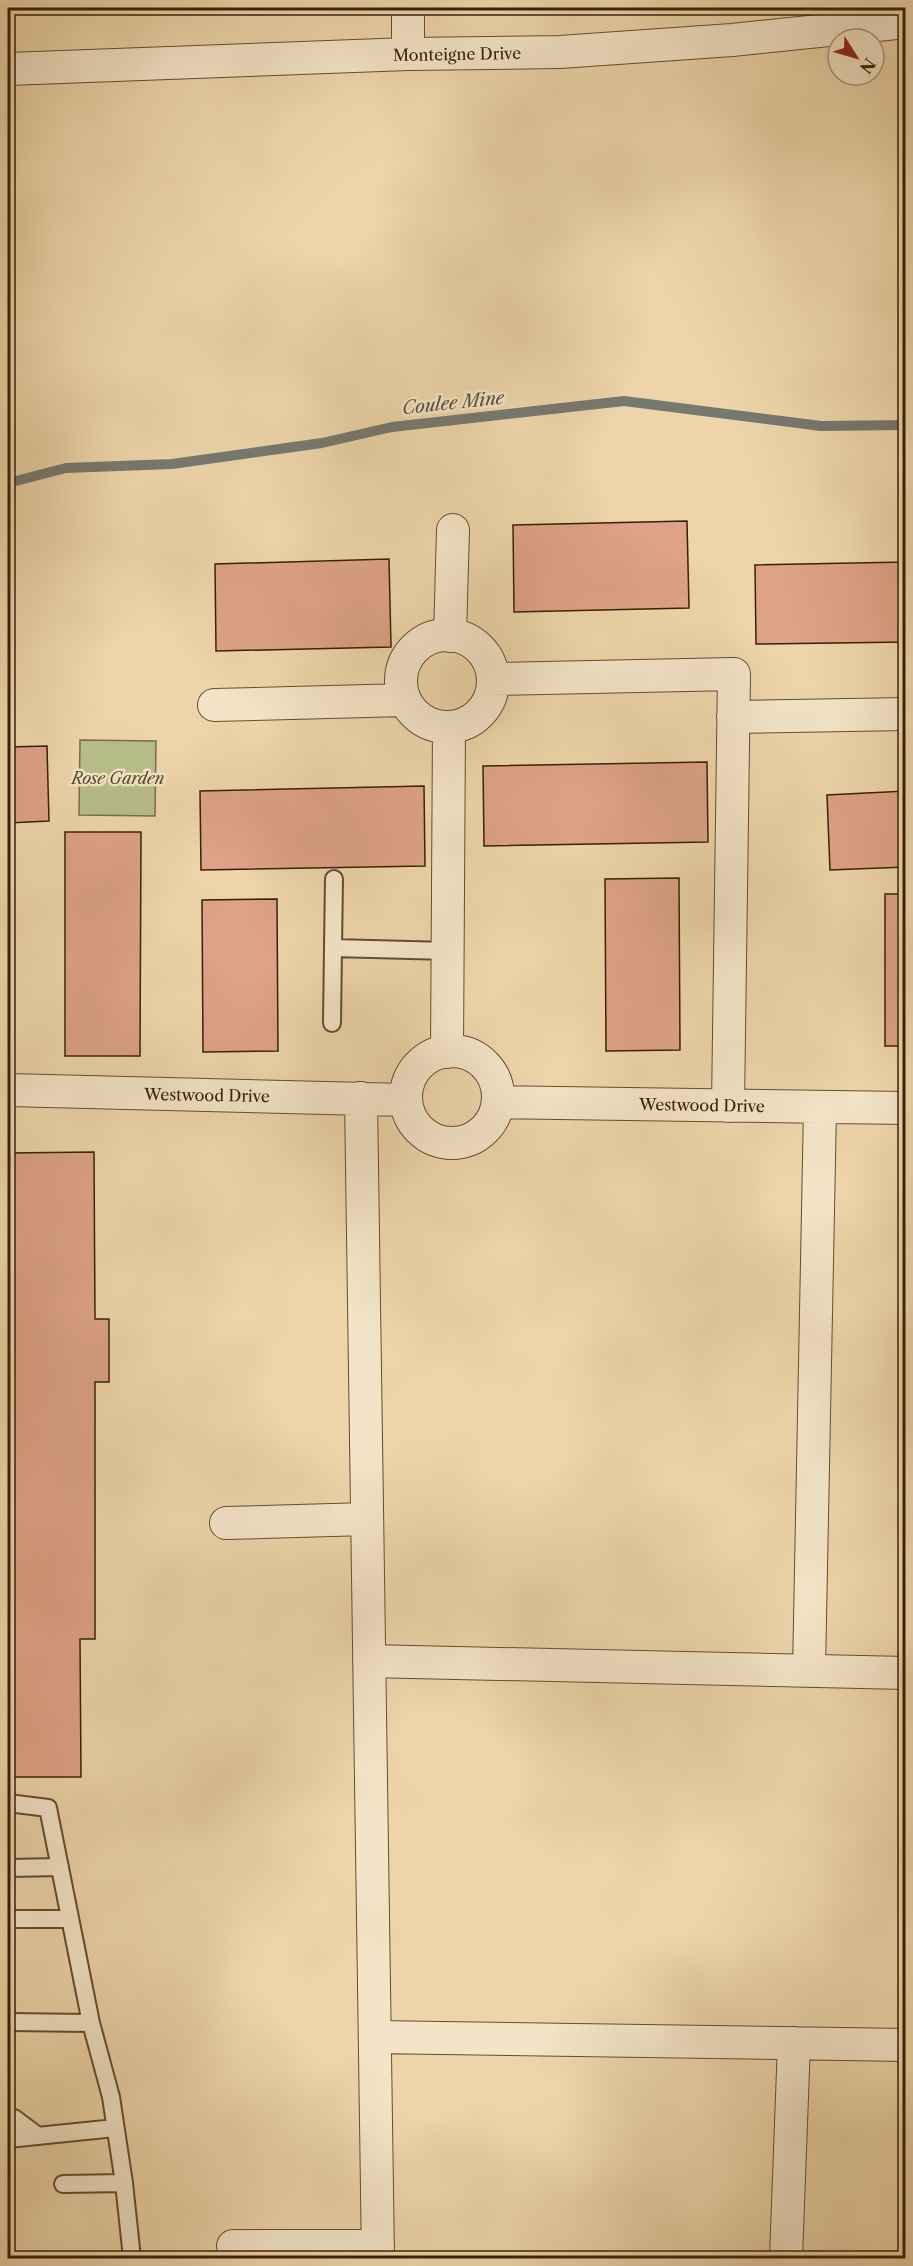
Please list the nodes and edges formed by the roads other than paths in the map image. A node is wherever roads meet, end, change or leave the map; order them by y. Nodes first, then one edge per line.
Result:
1 (408, 8) edge
2 (906, 22) edge
3 (408, 54) junction
4 (8, 69) edge
5 (453, 530) dead end
6 (450, 636) junction
7 (493, 679) junction
8 (405, 700) junction
9 (214, 705) dead end
10 (906, 714) edge
11 (734, 717) junction
12 (449, 727) junction
13 (334, 879) dead end
14 (333, 948) junction
15 (448, 951) junction
16 (332, 1023) dead end
17 (447, 1052) junction
18 (8, 1090) edge
19 (361, 1098) junction
20 (406, 1100) junction
21 (498, 1102) junction
22 (728, 1106) junction
23 (820, 1108) junction
24 (906, 1108) edge
25 (367, 1519) junction
26 (226, 1523) dead end
27 (369, 1661) junction
28 (809, 1671) junction
29 (906, 1673) edge
30 (8, 1803) edge
31 (60, 1867) junction
32 (8, 1868) edge
33 (8, 1919) edge
34 (70, 1919) junction
35 (8, 2022) edge
36 (91, 2023) junction
37 (375, 2037) junction
38 (794, 2043) junction
39 (906, 2045) edge
40 (8, 2118) edge
41 (115, 2128) junction
42 (38, 2136) junction
43 (8, 2139) edge
44 (124, 2183) junction
45 (63, 2184) dead end
46 (233, 2246) dead end
47 (378, 2252) edge
48 (132, 2259) edge
49 (786, 2259) edge

1 - 3 street
2 - 3 street, Monteigne Drive
3 - 4 street, Monteigne Drive
5 - 6 street
6 - 7 street
6 - 8 street
7 - 11 street
7 - 12 street
8 - 9 street
8 - 12 street
10 - 11 street
11 - 22 street
12 - 15 street
13 - 14 lane
14 - 15 lane
14 - 16 lane
15 - 17 street
17 - 20 street
17 - 21 street
18 - 19 street, Westwood Drive
19 - 20 street, Westwood Drive
19 - 25 street
20 - 21 street
21 - 22 street, Westwood Drive
22 - 23 street, Westwood Drive
23 - 24 street, Westwood Drive
23 - 28 street
25 - 26 street
25 - 27 street
27 - 28 street
27 - 37 street
28 - 29 street
30 - 31 lane
31 - 32 lane
31 - 34 lane
33 - 34 lane
34 - 36 lane
35 - 36 lane
36 - 41 lane
37 - 38 street
37 - 47 street
38 - 39 street
38 - 49 street
40 - 42 lane
41 - 42 lane
41 - 44 lane
42 - 43 lane
44 - 45 lane
44 - 48 lane
46 - 47 street

